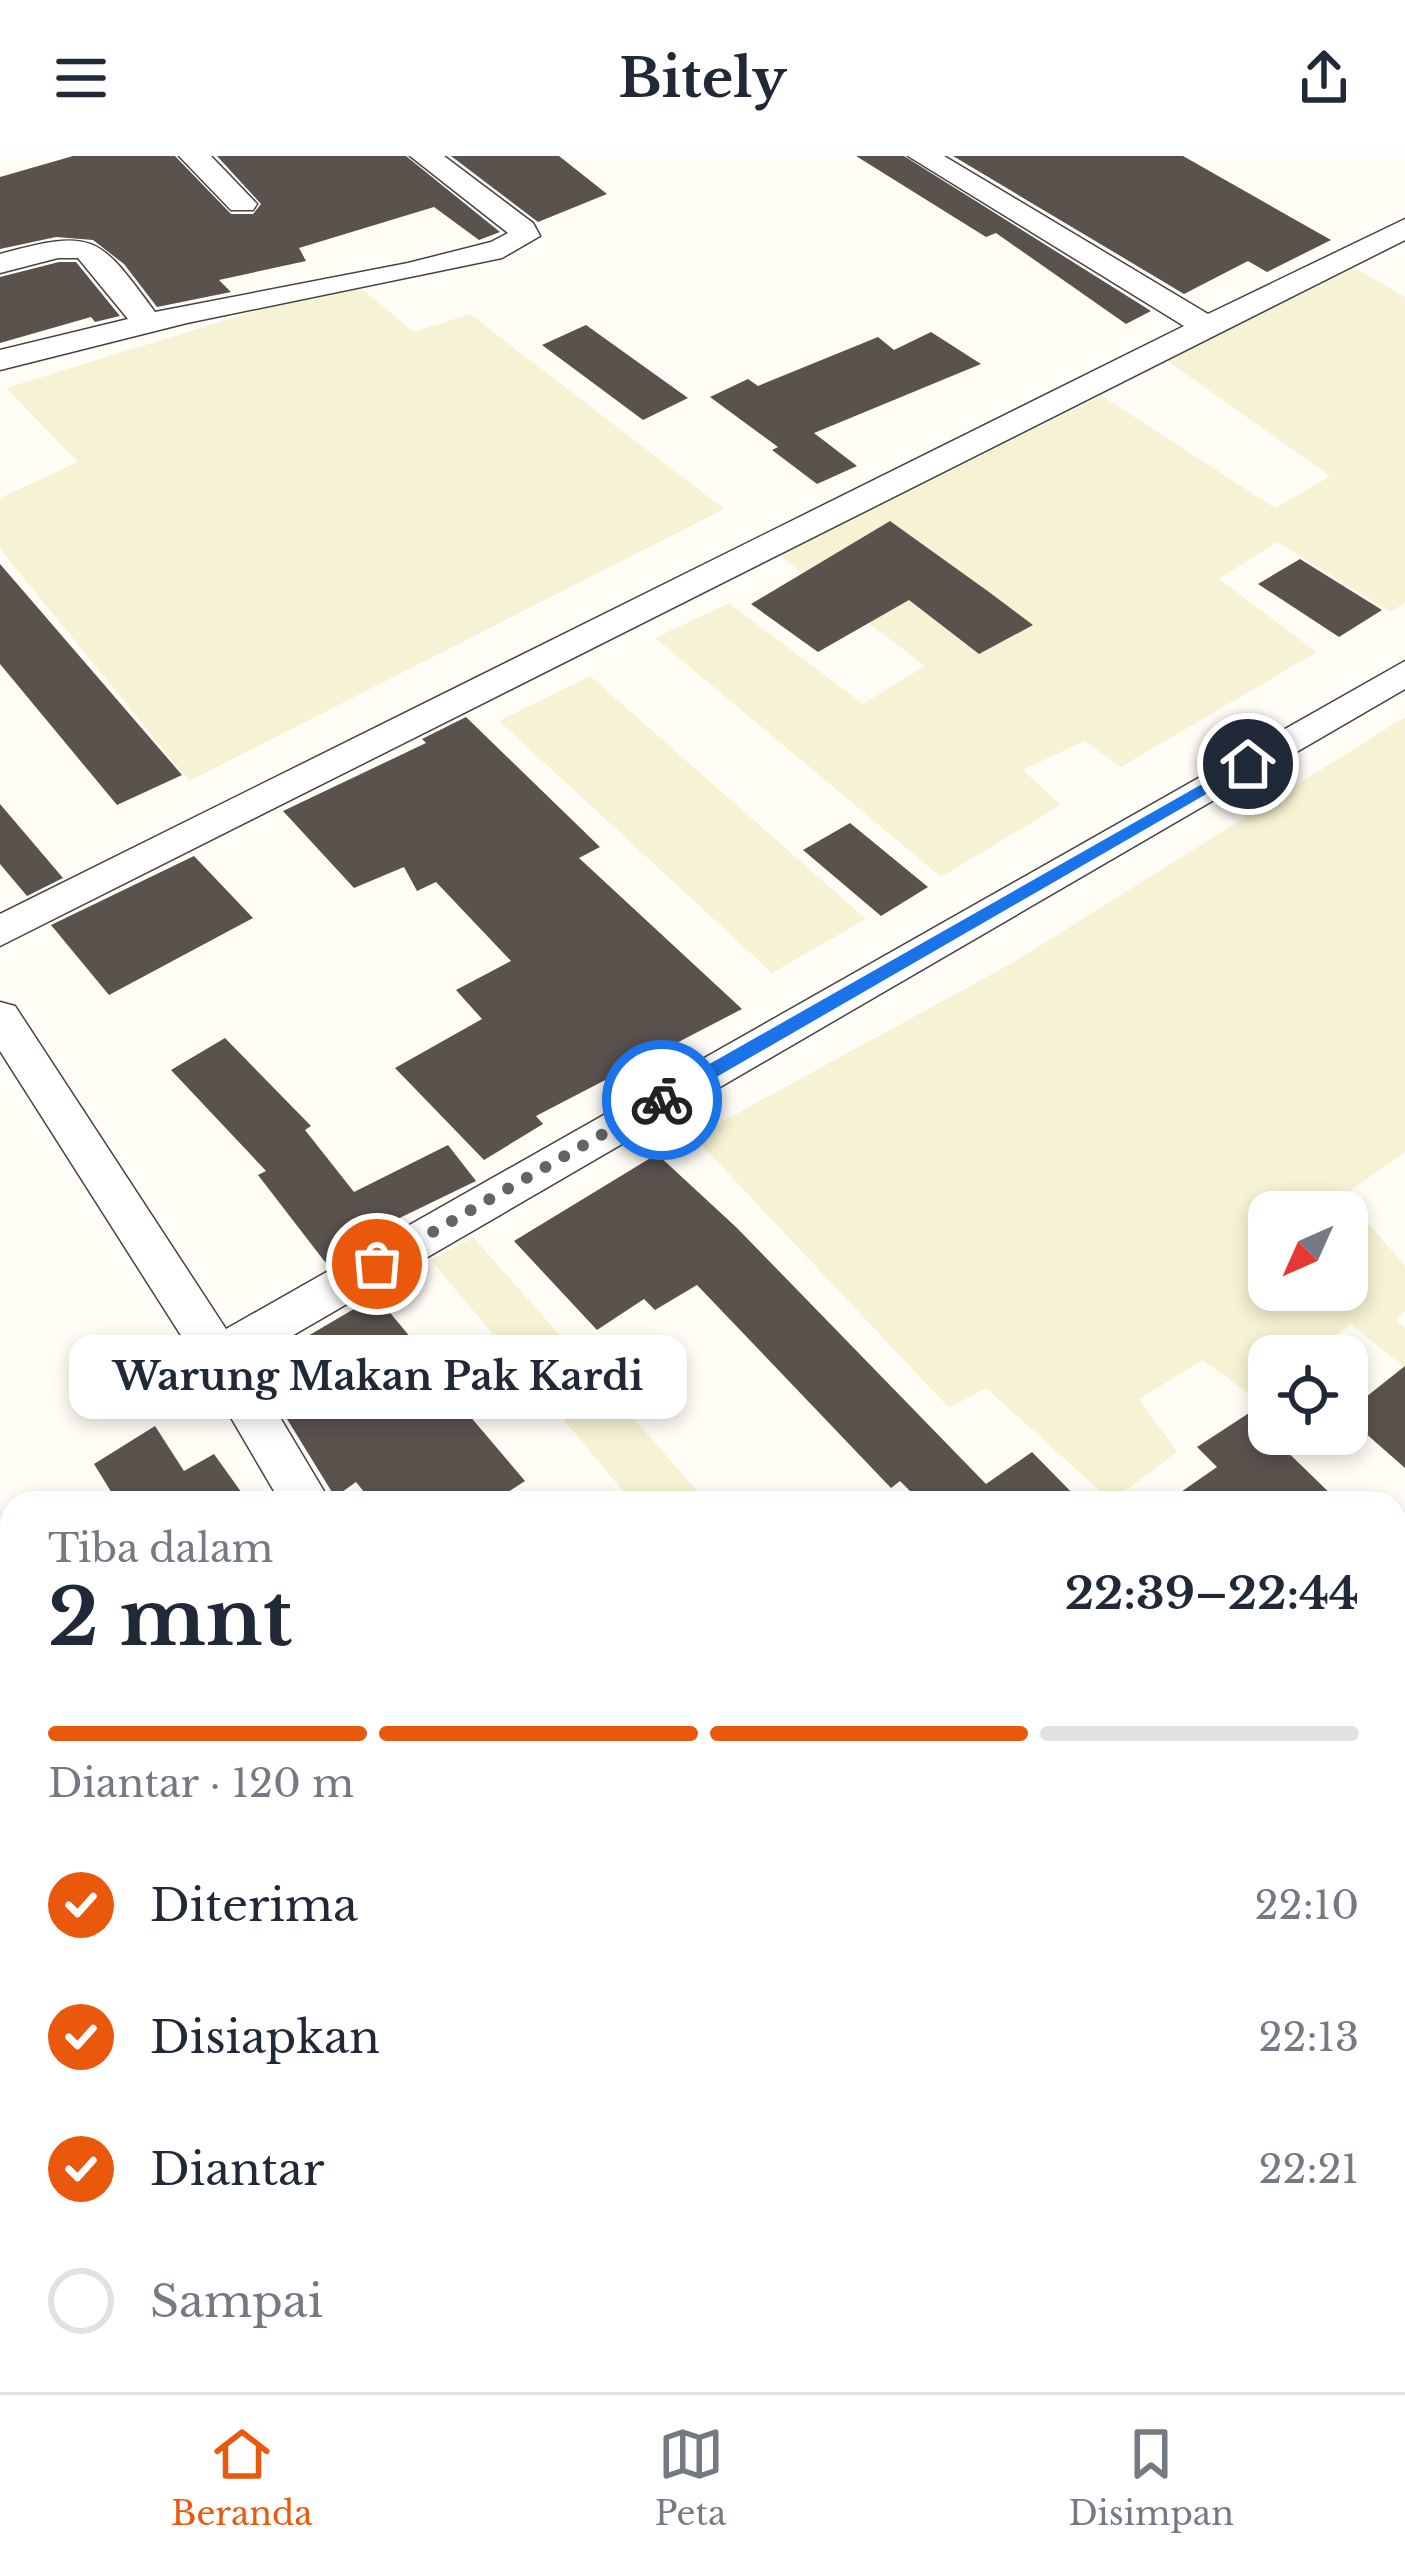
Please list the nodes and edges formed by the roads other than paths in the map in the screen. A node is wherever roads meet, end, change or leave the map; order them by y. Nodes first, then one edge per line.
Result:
1 (194, 156) edge
2 (923, 156) edge
3 (437, 158) edge
4 (242, 204) dead end
5 (1405, 228) edge
6 (0, 264) edge
7 (147, 323) junction
8 (1208, 327) junction
9 (0, 360) edge
10 (1405, 673) edge
11 (0, 931) edge
12 (0, 1017) edge
13 (219, 1356) junction
14 (300, 1491) edge

1 - 4 street
2 - 8 street
3 - 7 street
5 - 8 street
6 - 7 street
7 - 9 street
8 - 11 street
10 - 13 street
12 - 13 street
13 - 14 street

